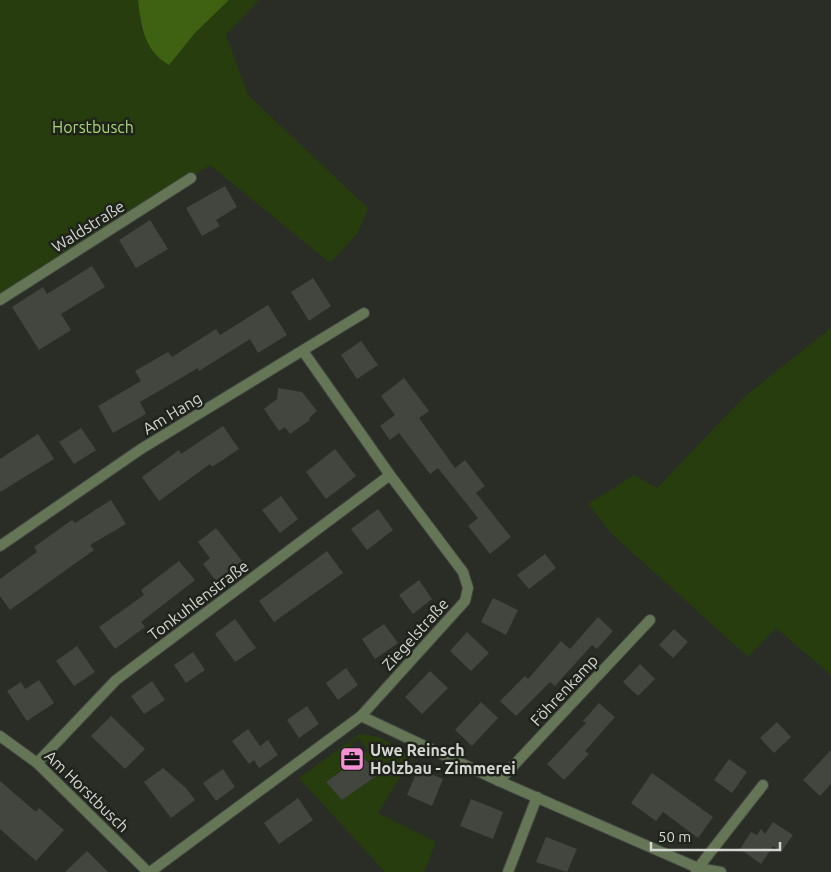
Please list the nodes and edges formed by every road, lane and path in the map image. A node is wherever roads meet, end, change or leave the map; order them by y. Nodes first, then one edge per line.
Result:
1 (191, 178) dead end
2 (0, 300) edge
3 (364, 313) dead end
4 (303, 352) junction
5 (390, 475) junction
6 (0, 546) edge
7 (650, 620) dead end
8 (361, 716) junction
9 (0, 736) edge
10 (37, 763) junction
11 (499, 781) junction
12 (763, 786) dead end
13 (537, 797) junction
14 (697, 870) edge
15 (149, 872) edge
16 (508, 872) edge
17 (721, 872) edge

1 - 2 street, Waldstraße
3 - 4 street, Am Hang
4 - 5 street, Ziegelstraße
4 - 6 street, Am Hang
5 - 8 street, Ziegelstraße
5 - 10 street, Tonkuhlenstraße
7 - 11 street, Föhrenkamp
8 - 11 street
8 - 15 street, Ziegelstraße
9 - 10 street, Am Horstbusch
10 - 15 street, Am Horstbusch
11 - 13 street
12 - 14 street
13 - 14 street
13 - 16 street
14 - 17 street

